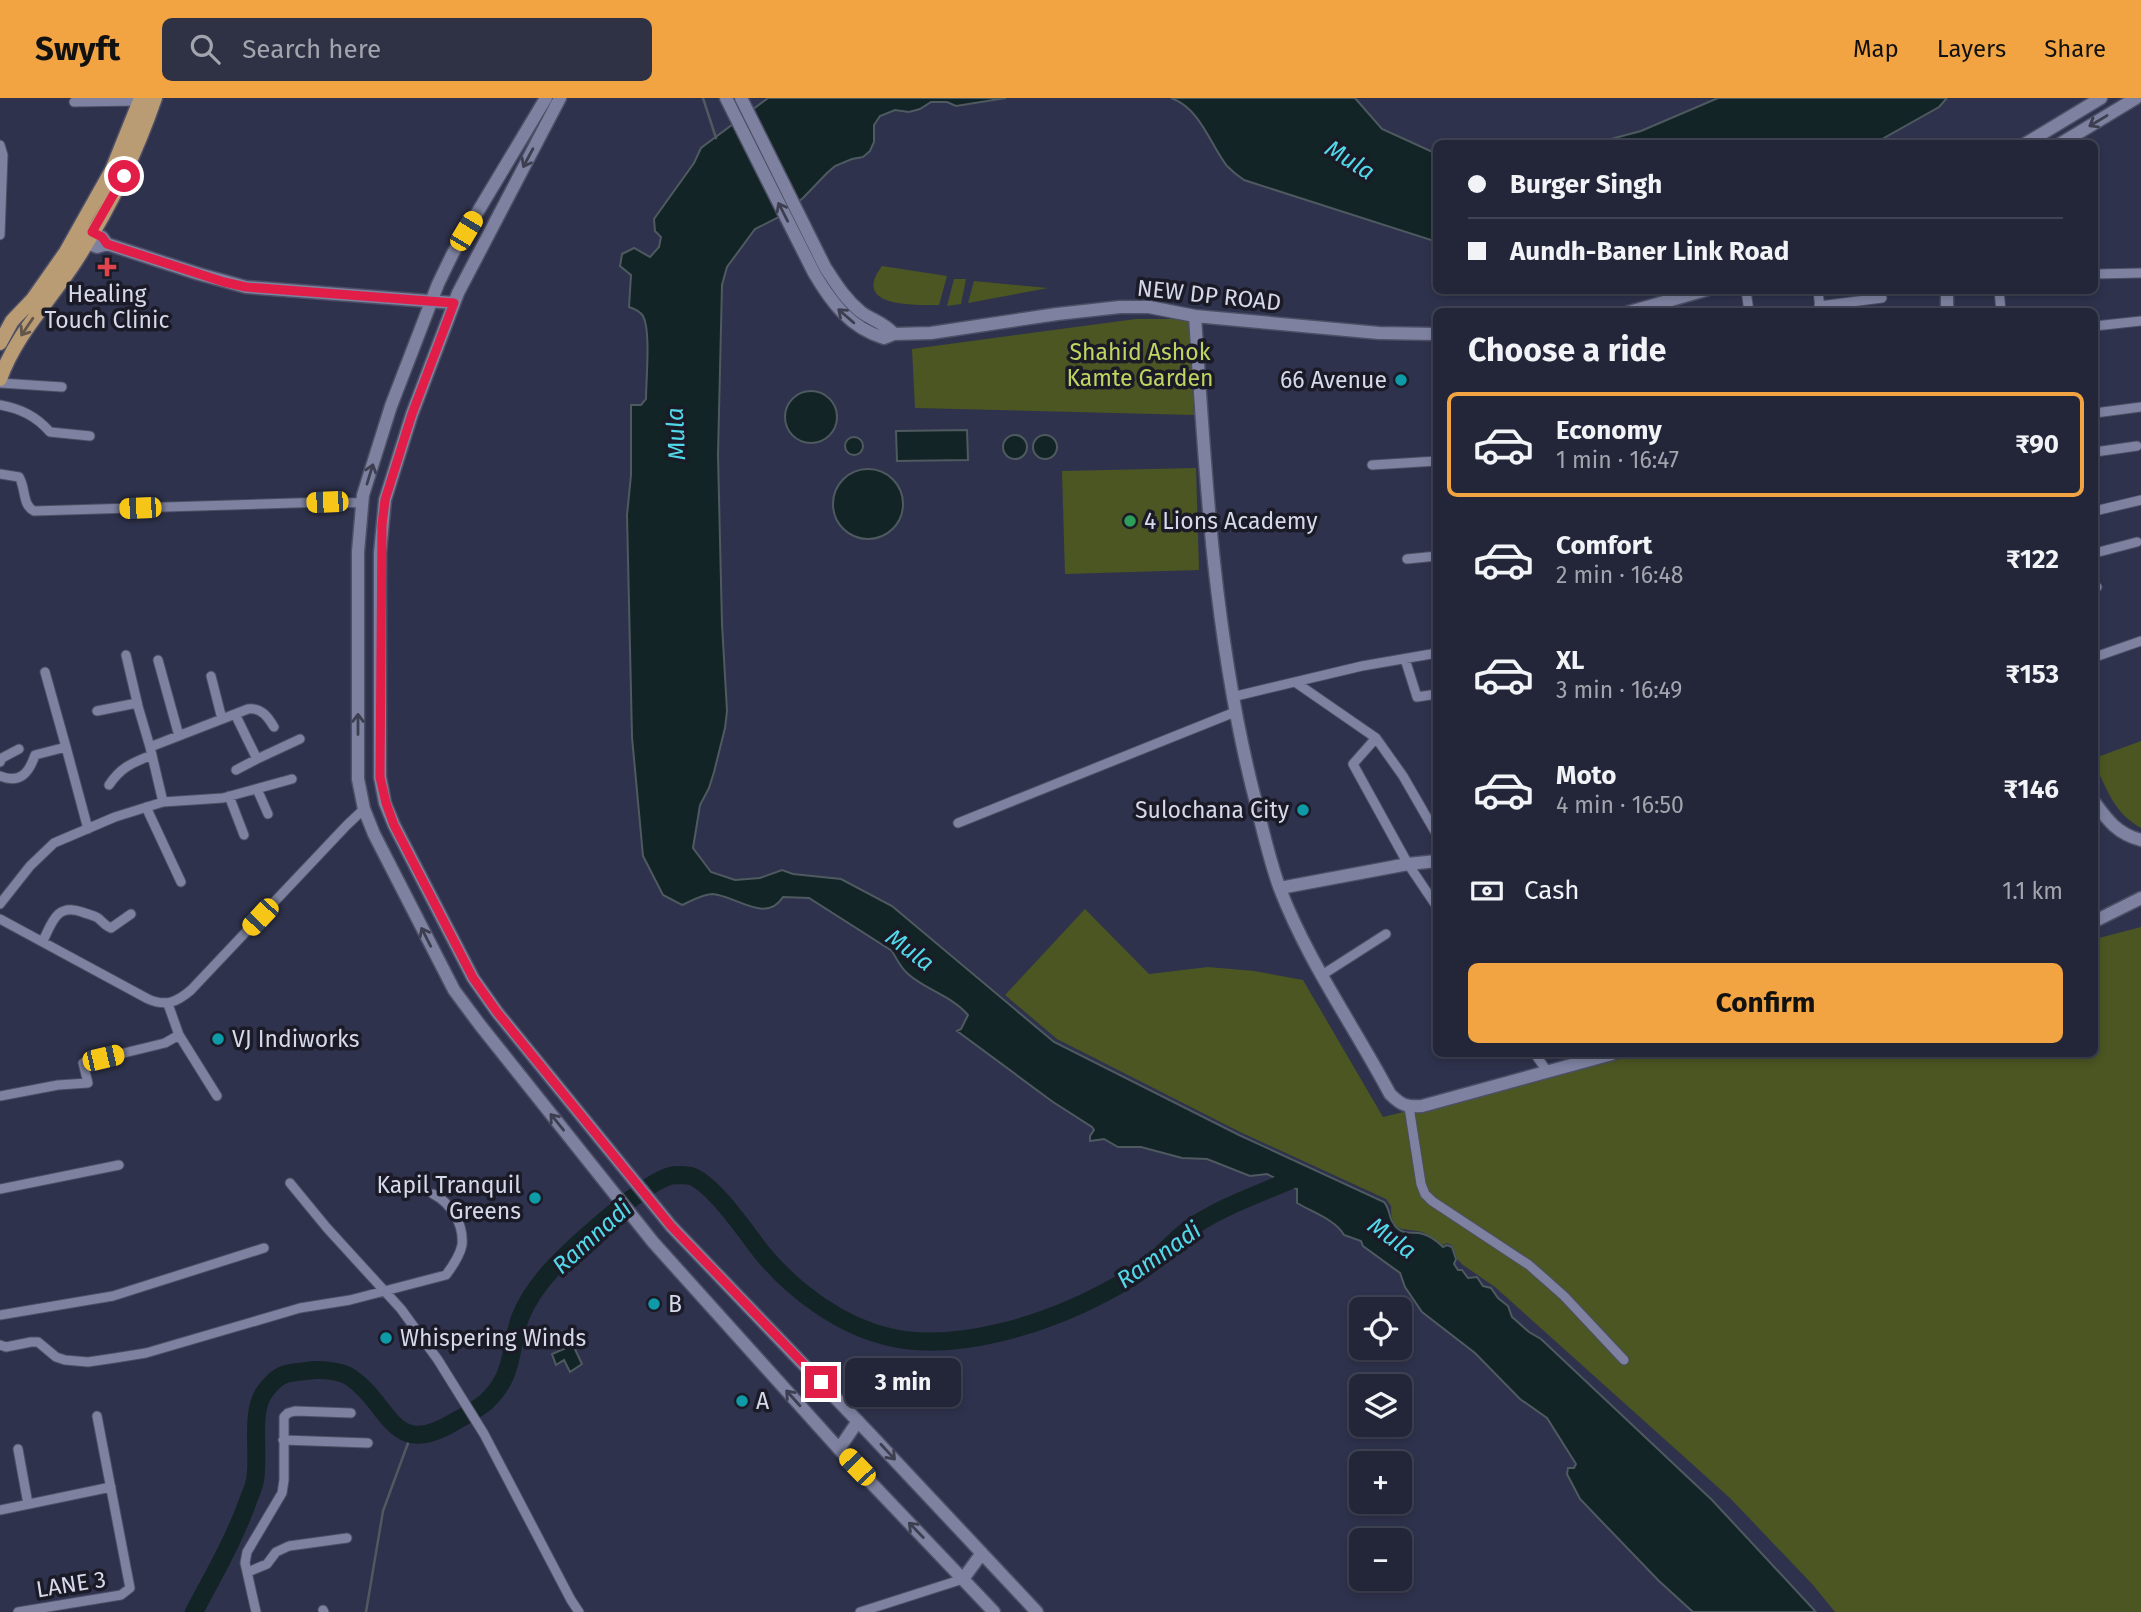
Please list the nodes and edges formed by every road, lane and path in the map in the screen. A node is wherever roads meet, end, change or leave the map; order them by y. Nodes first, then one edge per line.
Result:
1 (155, 98) edge
2 (545, 98) edge
3 (560, 98) edge
4 (726, 98) edge
5 (741, 98) edge
6 (2101, 98) edge
7 (2136, 98) edge
8 (140, 100) edge
9 (74, 102) dead end
10 (2032, 140) edge
11 (2067, 140) edge
12 (0, 145) edge
13 (0, 235) edge
14 (83, 235) junction
15 (820, 270) junction
16 (2141, 273) edge
17 (2098, 274) edge
18 (1696, 294) edge
19 (1882, 298) dead end
20 (431, 301) junction
21 (454, 303) junction
22 (1668, 306) edge
23 (1826, 308) edge
24 (1195, 316) junction
25 (2141, 321) edge
26 (2098, 326) edge
27 (1433, 334) edge
28 (0, 343) edge
29 (0, 381) edge
30 (62, 387) dead end
31 (0, 405) edge
32 (2141, 407) edge
33 (2098, 413) edge
34 (90, 436) dead end
35 (2137, 446) dead end
36 (2098, 452) edge
37 (1433, 461) edge
38 (1372, 465) dead end
39 (0, 474) edge
40 (2141, 500) edge
41 (362, 503) junction
42 (2098, 510) edge
43 (2137, 542) dead end
44 (2098, 551) edge
45 (1433, 556) edge
46 (1407, 559) dead end
47 (2141, 640) edge
48 (1433, 654) edge
49 (126, 655) dead end
50 (2098, 656) edge
51 (1405, 659) junction
52 (158, 660) dead end
53 (45, 672) dead end
54 (211, 676) dead end
55 (1295, 681) junction
56 (1433, 695) edge
57 (1232, 697) junction
58 (138, 706) junction
59 (96, 711) dead end
60 (1235, 712) junction
61 (235, 714) junction
62 (222, 719) junction
63 (274, 727) dead end
64 (179, 736) junction
65 (1376, 738) junction
66 (300, 739) dead end
67 (66, 747) junction
68 (19, 749) dead end
69 (151, 751) junction
70 (257, 759) junction
71 (0, 762) edge
72 (236, 770) dead end
73 (0, 776) edge
74 (292, 779) dead end
75 (109, 785) dead end
76 (257, 789) junction
77 (229, 796) junction
78 (163, 802) junction
79 (386, 803) junction
80 (146, 807) junction
81 (2098, 807) edge
82 (364, 809) junction
83 (268, 814) dead end
84 (958, 823) dead end
85 (1433, 828) edge
86 (88, 829) junction
87 (244, 835) dead end
88 (2141, 840) edge
89 (1433, 861) edge
90 (1408, 864) junction
91 (181, 882) dead end
92 (1280, 888) junction
93 (2141, 898) edge
94 (1433, 901) edge
95 (0, 904) edge
96 (131, 914) dead end
97 (0, 919) edge
98 (2098, 920) edge
99 (1386, 934) dead end
100 (43, 941) junction
101 (1322, 975) junction
102 (168, 1004) junction
103 (179, 1035) junction
104 (1537, 1057) edge
105 (1580, 1057) edge
106 (1547, 1071) junction
107 (0, 1096) edge
108 (218, 1096) dead end
109 (1409, 1107) junction
110 (119, 1165) dead end
111 (290, 1183) dead end
112 (0, 1189) edge
113 (433, 1194) dead end
114 (264, 1248) dead end
115 (385, 1291) junction
116 (0, 1315) edge
117 (0, 1345) edge
118 (1624, 1360) dead end
119 (351, 1413) dead end
120 (97, 1416) dead end
121 (858, 1421) junction
122 (283, 1440) junction
123 (368, 1443) dead end
124 (18, 1449) dead end
125 (839, 1449) junction
126 (111, 1487) junction
127 (28, 1504) junction
128 (0, 1510) edge
129 (347, 1538) dead end
130 (982, 1553) junction
131 (248, 1572) junction
132 (964, 1579) junction
133 (18, 1612) edge
134 (256, 1612) edge
135 (579, 1612) edge
136 (860, 1612) edge
137 (994, 1612) edge
138 (1037, 1612) edge

1 - 14 main road
2 - 20 main road
3 -> 21 main road
15 -> 4 main road
5 - 15 main road
6 - 10 main road
7 -> 11 main road
8 - 9 street
8 - 14 main road
12 - 13 street
14 - 20 main road
14 - 28 main road
14 -> 29 main road
15 - 24 main road, NEW DP ROAD
16 - 17 street
18 - 22 main road
19 - 23 street
20 - 21 main road
41 -> 20 main road
21 - 79 main road
24 - 27 main road, NEW DP ROAD
24 - 57 main road
25 - 26 street
29 - 30 street
31 - 34 street
32 - 33 street
35 - 36 street
37 - 38 street
39 - 41 street
40 - 42 street
82 -> 41 main road
43 - 44 street
45 - 46 street
47 - 50 street
48 - 51 street
49 - 58 street
51 - 55 street
51 - 56 street
52 - 64 street
53 - 67 street
54 - 62 street
55 - 57 street
55 - 65 street
57 - 60 main road
58 - 59 street
58 - 69 street
60 - 84 street
60 - 92 main road
61 - 62 street
61 - 63 street
61 - 70 street
62 - 64 street
64 - 69 street
65 - 85 street
65 - 90 street
66 - 70 street
67 - 73 street
67 - 86 street
68 - 71 street
69 - 75 street
69 - 78 street
70 - 72 street
74 - 76 street
76 - 77 street
76 - 83 street
77 - 78 street
77 - 87 street
78 - 80 street
79 - 82 main road
79 - 121 main road
80 - 86 street
80 - 91 street
81 - 88 main road
82 - 102 street
125 -> 82 main road
86 - 95 street
89 - 90 main road
90 - 92 main road
90 - 94 street
92 - 101 main road
93 - 98 main road
96 - 100 street
97 - 100 street
99 - 101 street
100 - 102 street
101 - 109 main road
102 - 103 street
103 - 107 street
103 - 108 street
104 - 106 street
105 - 106 main road
106 - 109 main road
109 - 118 street
110 - 112 street
111 - 115 street
113 - 115 street
114 - 116 street
115 - 117 street
115 - 135 street
119 - 122 street
120 - 126 street
121 - 125 main road
121 -> 130 main road
122 - 123 street
122 - 131 street
124 - 127 street
132 -> 125 main road
126 - 127 street
126 - 133 street, LANE 3
127 - 128 street
129 - 131 street
130 - 132 main road
130 - 138 main road
131 - 134 street
132 - 136 street
132 - 137 main road

